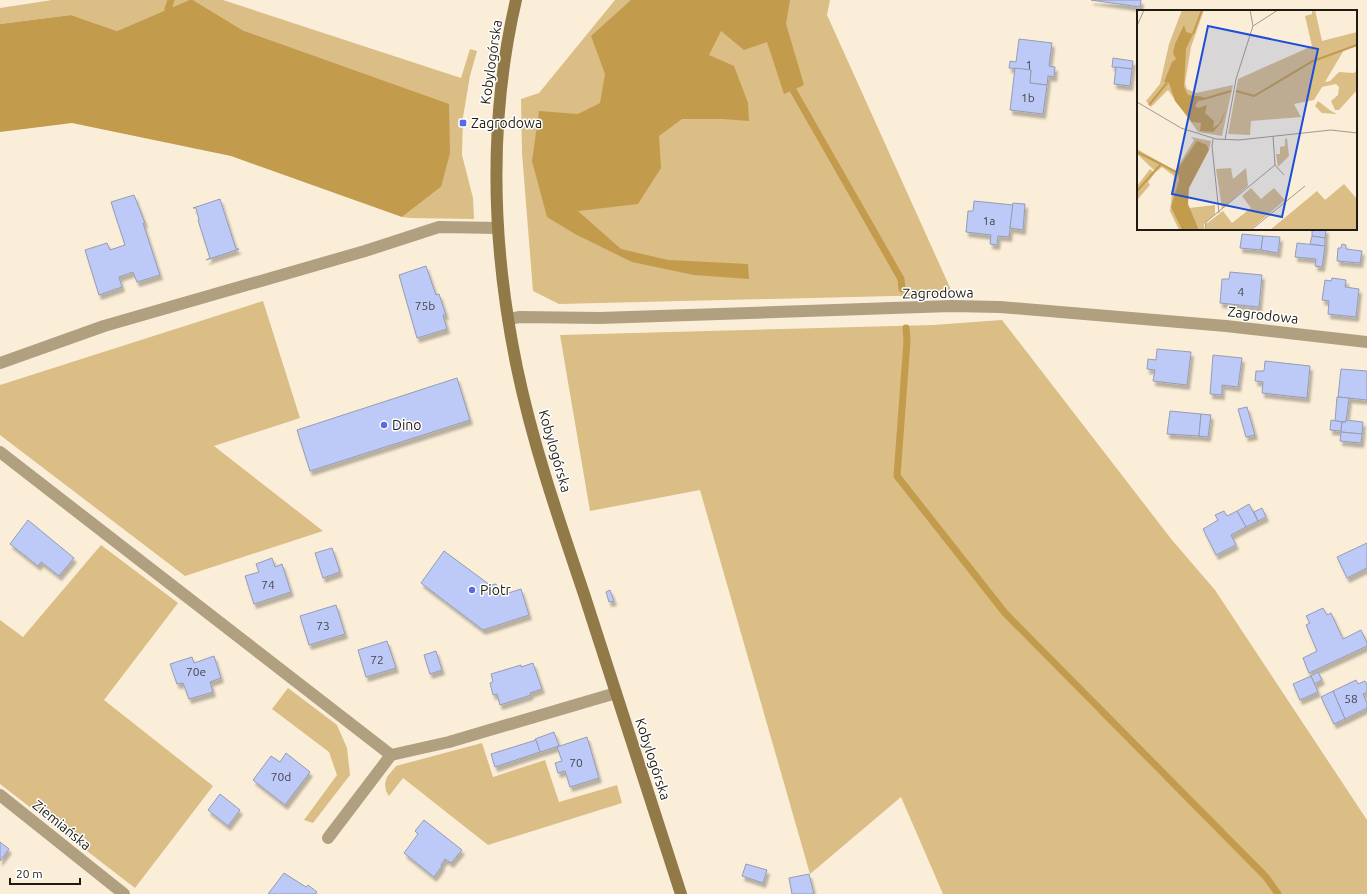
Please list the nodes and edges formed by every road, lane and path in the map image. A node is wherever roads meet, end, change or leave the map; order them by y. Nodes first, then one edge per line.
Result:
1 (516, 0) edge
2 (498, 228) junction
3 (508, 319) junction
4 (1367, 342) edge
5 (0, 363) edge
6 (0, 452) edge
7 (616, 693) junction
8 (391, 755) junction
9 (0, 795) edge
10 (328, 838) dead end
11 (124, 894) edge
12 (681, 894) edge

1 - 2 street, Kobylogórska
2 - 3 street, Kobylogórska
2 - 5 street
3 - 4 street, Zagrodowa
3 - 7 street, Kobylogórska
6 - 8 street
7 - 8 street
7 - 12 street, Kobylogórska
8 - 10 street
9 - 11 street, Ziemiańska

